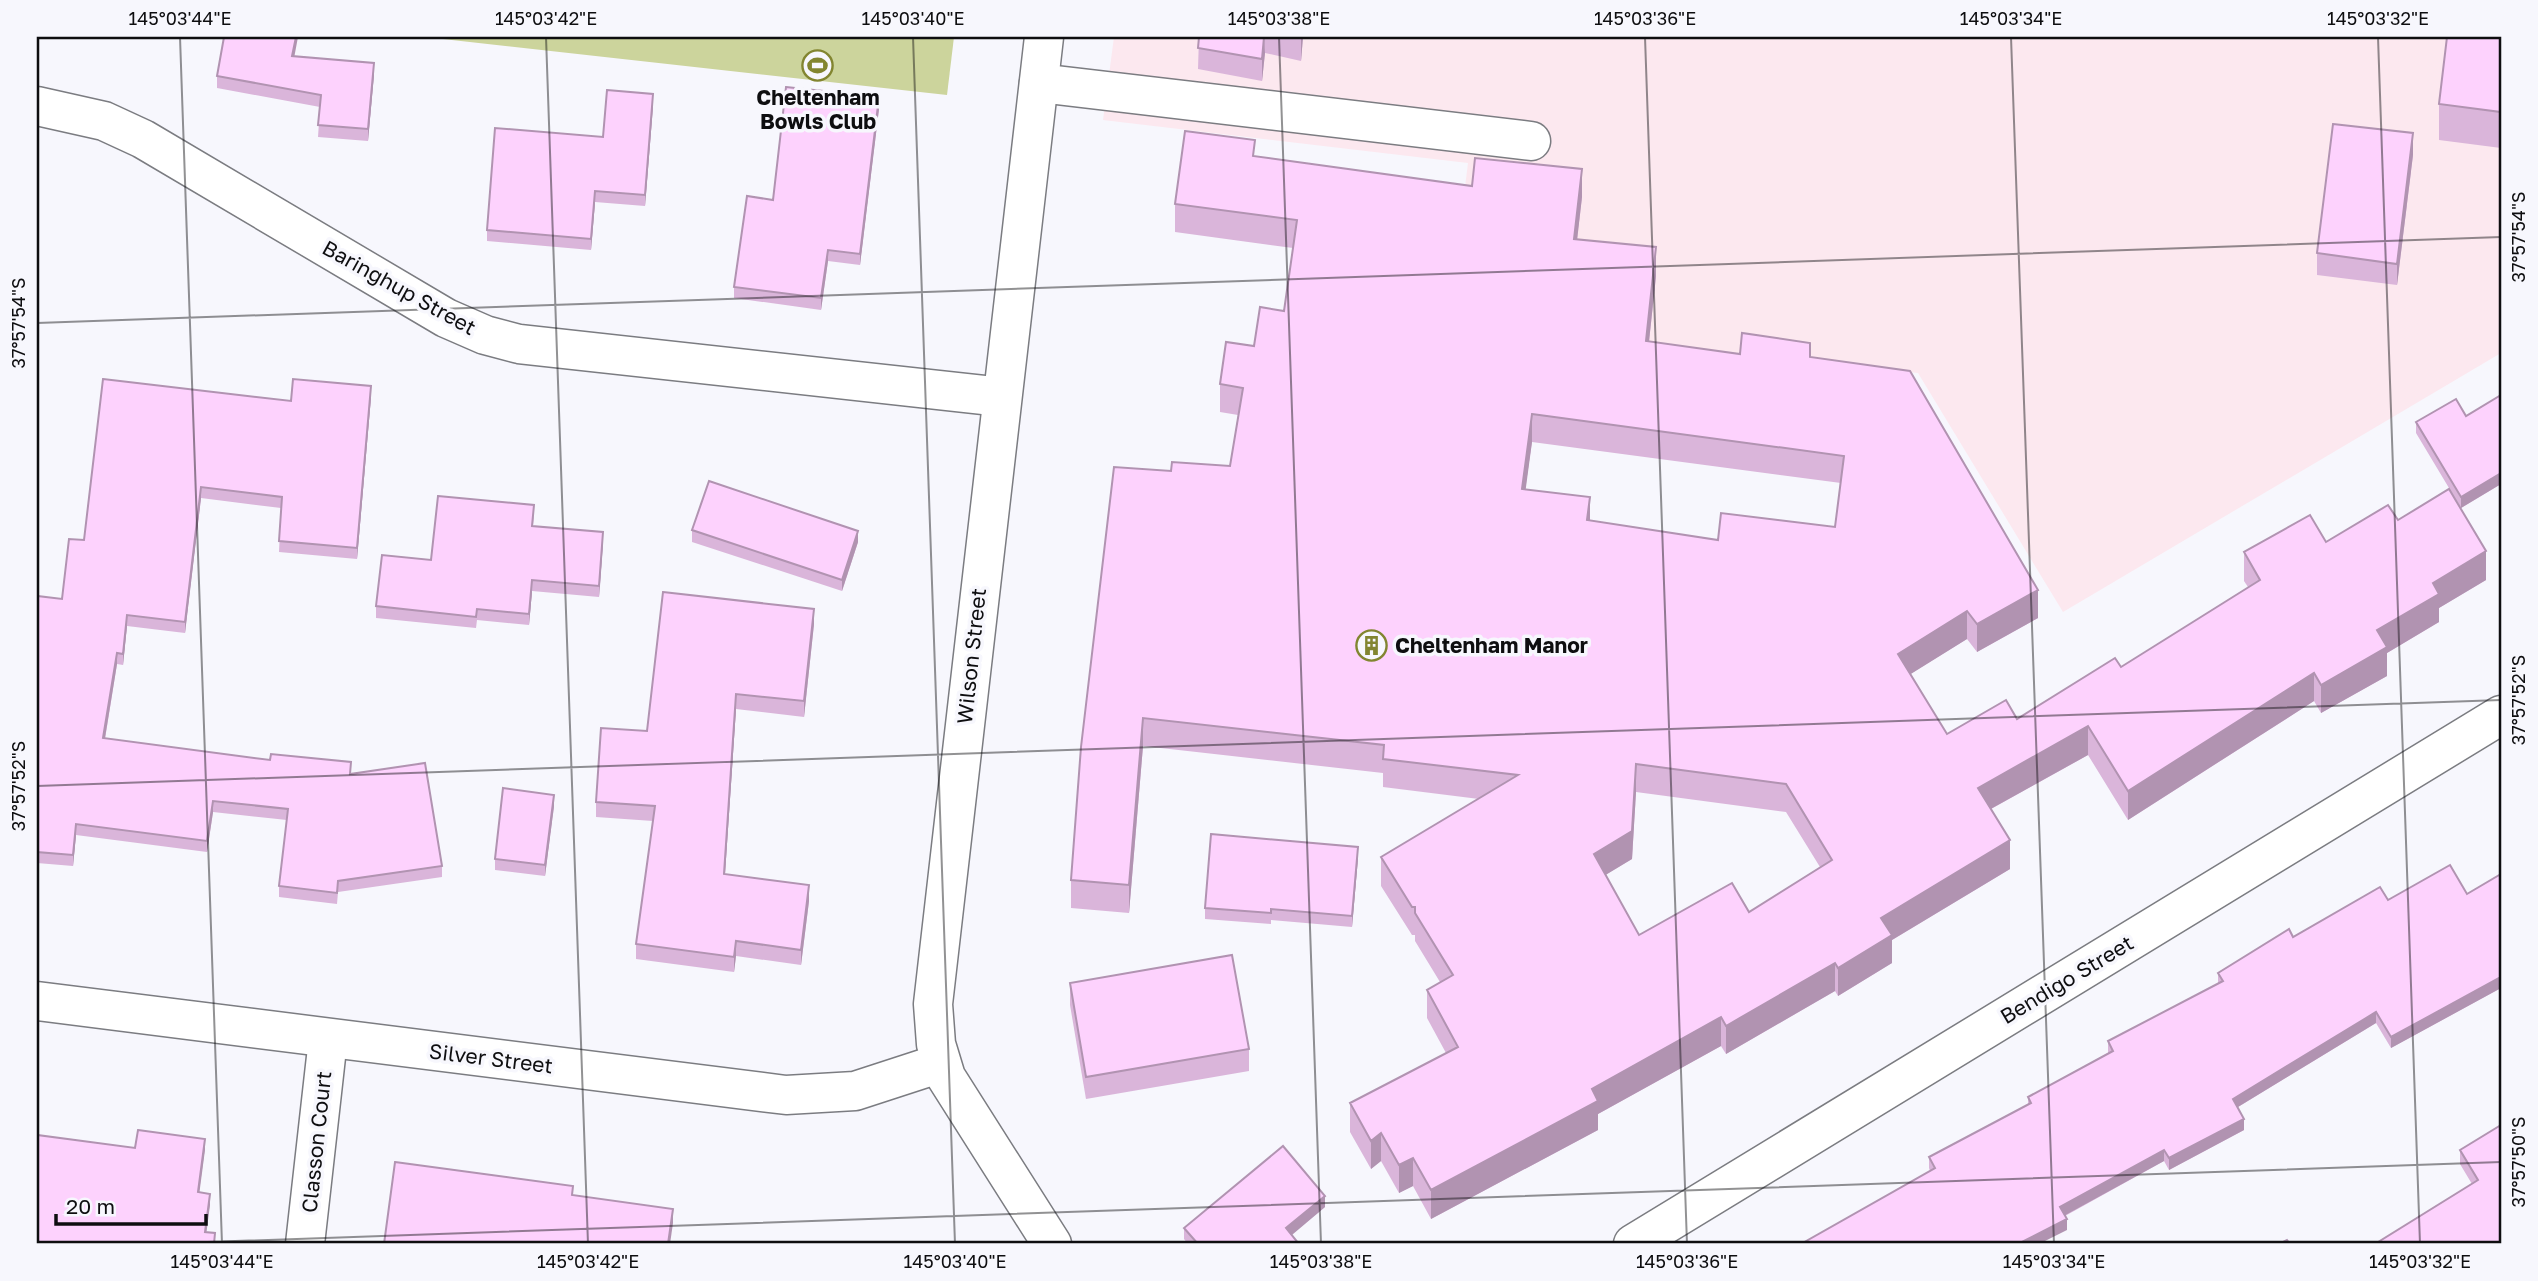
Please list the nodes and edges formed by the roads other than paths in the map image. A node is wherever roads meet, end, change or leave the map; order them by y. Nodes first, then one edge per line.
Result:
1 (1044, 37) edge
2 (1040, 83) junction
3 (37, 106) edge
4 (1531, 141) dead end
5 (1002, 397) junction
6 (2501, 715) edge
7 (37, 1002) edge
8 (328, 1039) junction
9 (941, 1063) junction
10 (305, 1244) edge
11 (1052, 1244) edge
12 (1633, 1244) edge

1 - 2 street, Wilson Street
2 - 4 street
2 - 5 street, Wilson Street
3 - 5 street, Baringhup Street
5 - 9 street, Wilson Street
6 - 12 street, Bendigo Street
7 - 8 street, Silver Street
8 - 9 street, Silver Street
8 - 10 street, Classon Court
9 - 11 street, Wilson Street

